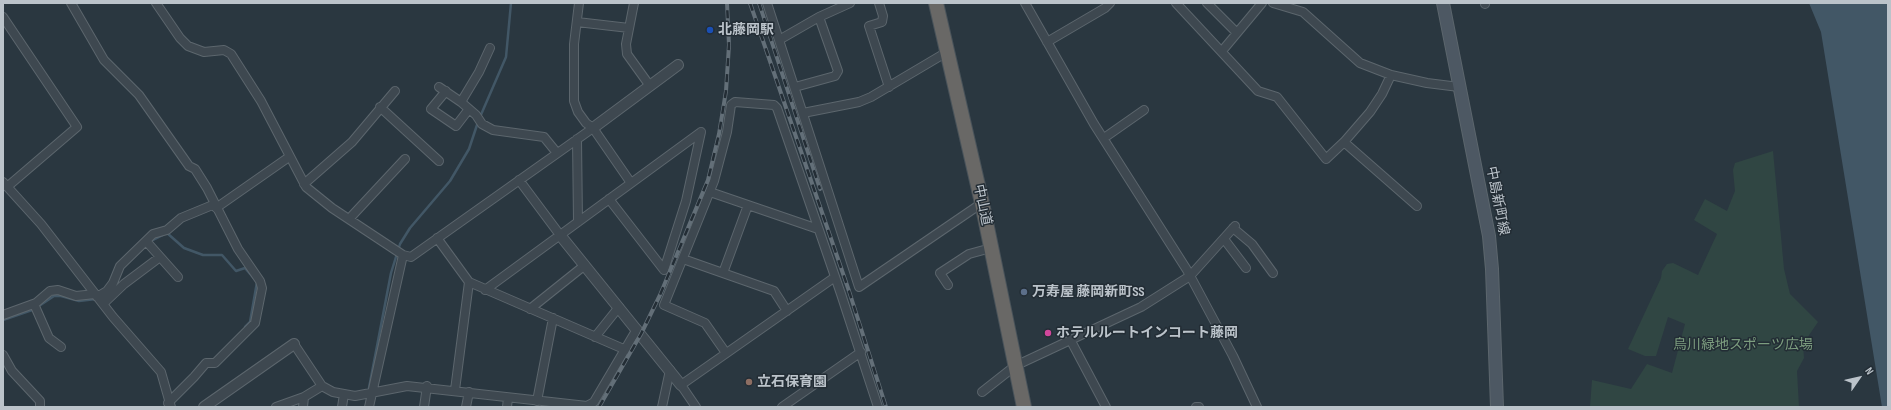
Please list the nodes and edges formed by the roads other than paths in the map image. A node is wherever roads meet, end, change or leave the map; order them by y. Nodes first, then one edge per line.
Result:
1 (71, 3) edge
2 (156, 3) edge
3 (579, 3) edge
4 (634, 3) edge
5 (767, 3) edge
6 (850, 3) edge
7 (879, 3) edge
8 (936, 3) edge
9 (1024, 3) edge
10 (1110, 3) edge
11 (1176, 3) edge
12 (1207, 3) edge
13 (1262, 3) edge
14 (1273, 3) edge
15 (1443, 3) edge
16 (3, 17) edge
17 (819, 17) junction
18 (577, 22) junction
19 (629, 28) junction
20 (1236, 32) junction
21 (779, 40) junction
22 (1047, 42) junction
23 (490, 48) dead end
24 (1222, 51) junction
25 (947, 52) junction
26 (678, 65) dead end
27 (1391, 75) junction
28 (650, 86) junction
29 (795, 87) junction
30 (889, 87) junction
31 (1459, 87) junction
32 (395, 91) dead end
33 (461, 102) junction
34 (380, 107) junction
35 (469, 109) junction
36 (1144, 110) dead end
37 (803, 113) junction
38 (593, 128) junction
39 (1104, 138) junction
40 (577, 139) junction
41 (1344, 142) junction
42 (557, 153) junction
43 (289, 157) junction
44 (405, 159) dead end
45 (440, 161) dead end
46 (519, 180) junction
47 (304, 184) junction
48 (631, 184) junction
49 (5, 185) edge
50 (710, 192) junction
51 (609, 199) junction
52 (982, 203) junction
53 (748, 205) junction
54 (215, 206) junction
55 (1417, 206) dead end
56 (349, 219) junction
57 (578, 222) junction
58 (818, 229) junction
59 (560, 235) junction
60 (437, 238) junction
61 (1224, 239) junction
62 (146, 241) junction
63 (991, 248) junction
64 (403, 255) junction
65 (160, 257) junction
66 (683, 259) junction
67 (585, 265) junction
68 (1246, 268) dead end
69 (723, 273) junction
70 (1273, 273) dead end
71 (1190, 276) junction
72 (178, 277) dead end
73 (835, 278) junction
74 (469, 282) junction
75 (948, 285) dead end
76 (485, 290) junction
77 (96, 296) junction
78 (34, 304) junction
79 (103, 304) junction
80 (619, 307) junction
81 (530, 309) junction
82 (787, 311) junction
83 (3, 315) edge
84 (553, 318) junction
85 (637, 329) junction
86 (595, 337) junction
87 (1071, 341) junction
88 (294, 344) joint
89 (61, 347) dead end
90 (626, 350) junction
91 (861, 352) junction
92 (726, 353) junction
93 (3, 356) edge
94 (1015, 366) junction
95 (670, 370) junction
96 (681, 385) junction
97 (322, 386) junction
98 (427, 386) junction
99 (455, 390) junction
100 (468, 392) junction
101 (982, 392) dead end
102 (344, 394) junction
103 (372, 394) junction
104 (304, 397) junction
105 (508, 398) junction
106 (538, 401) junction
107 (170, 405) edge
108 (546, 405) edge
109 (40, 407) edge
110 (204, 407) edge
111 (276, 407) edge
112 (303, 407) edge
113 (342, 407) edge
114 (369, 407) edge
115 (424, 407) edge
116 (466, 407) edge
117 (507, 407) edge
118 (662, 407) edge
119 (696, 407) edge
120 (782, 407) edge
121 (878, 407) edge
122 (1024, 407) edge
123 (1106, 407) edge
124 (1257, 407) edge
125 (1497, 407) edge

1 - 54 street
2 - 43 street
3 - 18 street
4 - 19 street
5 - 21 street
6 - 17 street
7 - 30 street
8 - 25 highway, 中山道
9 - 22 street
10 - 22 street
11 - 24 street
12 - 20 street
13 - 20 street
14 - 27 street
15 - 31 main road, 中島新町線
16 - 49 street
17 - 21 street
17 - 29 street
18 - 19 street
18 - 38 street
19 - 28 street
20 - 24 street
21 - 29 street
22 - 39 street
23 - 33 street
24 - 41 street
25 - 30 street
25 - 52 highway, 中山道
26 - 28 street
27 - 31 street
27 - 41 street
28 - 38 street
29 - 37 street
30 - 37 street
31 - 125 main road, 中島新町線
32 - 34 street
33 - 35 street
33 - 35 street
34 - 45 street
34 - 47 street
35 - 42 street
36 - 39 street
37 - 52 street
38 - 40 street
38 - 48 street
39 - 71 street
40 - 42 street
40 - 57 street
41 - 55 street
42 - 46 street
43 - 47 street
43 - 54 street
44 - 56 street
46 - 59 street
46 - 60 street
47 - 56 street
48 - 51 street
48 - 51 street
49 - 77 street
50 - 53 street
50 - 58 street
50 - 66 street
51 - 57 street
52 - 63 highway, 中山道
53 - 58 street
53 - 69 street
54 - 62 street
54 - 107 street
56 - 64 street
57 - 59 street
58 - 73 street
59 - 67 street
59 - 76 street
60 - 64 street
60 - 74 street
61 - 68 street
61 - 70 street
61 - 71 street
62 - 65 street
62 - 77 street
63 - 75 street
63 - 94 highway, 中山道
64 - 103 street
65 - 72 street
65 - 79 street
66 - 69 street
66 - 92 street
67 - 80 street
67 - 81 street
69 - 82 street
71 - 87 street
71 - 124 street
73 - 82 street
73 - 91 street
74 - 76 street
74 - 99 street
76 - 81 street
77 - 78 street
77 - 79 street
78 - 83 street
78 - 89 street
79 - 107 street
80 - 85 street
80 - 86 street
81 - 84 street
82 - 92 street
84 - 86 street
84 - 106 street
85 - 90 street
85 - 95 street
86 - 90 street
87 - 94 street
87 - 123 street
88 - 97 street
88 - 110 street
90 - 108 street
91 - 120 street
91 - 121 street
92 - 96 street
93 - 109 street
94 - 101 street
94 - 122 highway, 中山道
95 - 96 street
95 - 118 street
96 - 119 street
97 - 102 street
97 - 104 street
98 - 99 street
98 - 103 street
98 - 115 street
99 - 100 street
100 - 105 street
100 - 116 street
102 - 103 street
102 - 113 street
103 - 114 street
104 - 111 street
104 - 112 street
105 - 106 street
105 - 117 street
106 - 108 street

